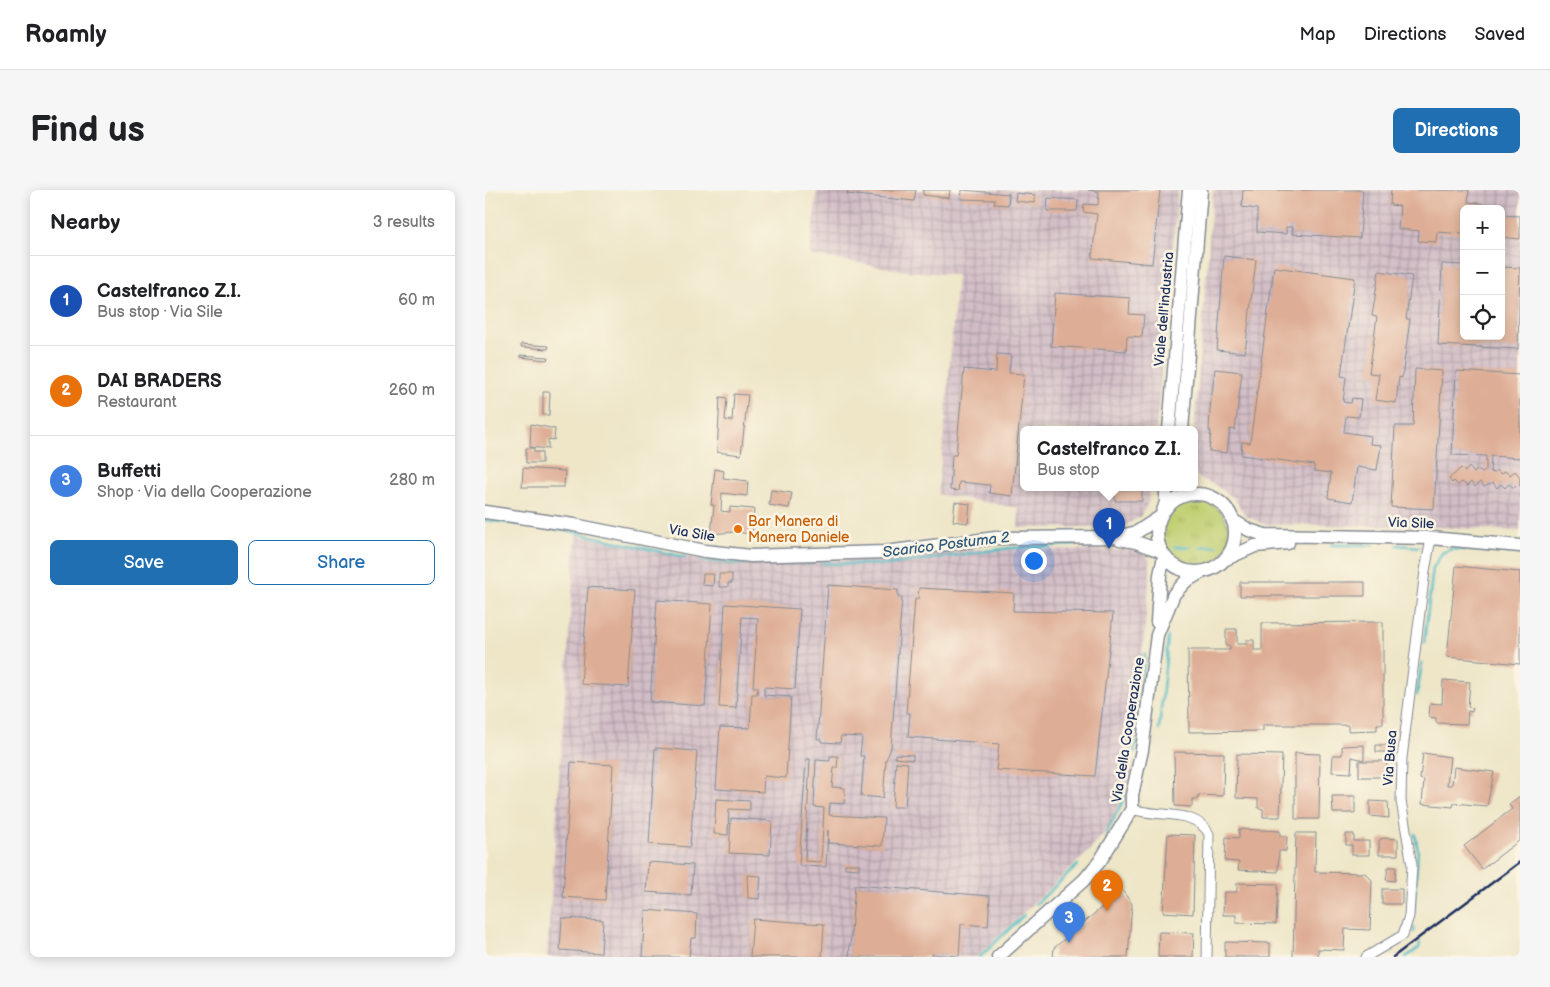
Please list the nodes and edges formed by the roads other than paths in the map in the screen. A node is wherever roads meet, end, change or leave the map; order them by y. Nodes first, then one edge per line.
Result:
1 (1189, 190) edge
2 (1201, 190) edge
3 (1169, 426) edge
4 (1182, 426) edge
5 (1166, 491) edge
6 (1198, 491) edge
7 (1206, 496) junction
8 (485, 512) edge
9 (1162, 514) junction
10 (1232, 520) junction
11 (1325, 537) junction
12 (1105, 538) junction
13 (1431, 538) junction
14 (1520, 542) edge
15 (1495, 543) junction
16 (1520, 546) edge
17 (1162, 554) junction
18 (1224, 561) junction
19 (1202, 572) junction
20 (1157, 635) junction
21 (1132, 809) junction
22 (998, 957) edge
23 (1207, 957) edge
24 (1366, 957) edge

1 - 3 street, Viale dell'industria
2 - 4 street, Viale dell'industria
5 - 9 street
6 - 7 street
7 - 9 street
7 - 10 street
8 - 12 street, Via Sile
9 - 12 street, Via Sile
9 - 17 street
10 - 11 street, Via Sile
10 - 18 street
11 - 13 street, Via Sile
11 - 18 street, Via Sile
12 - 17 street, Via Sile
13 - 15 street, Via Sile
13 - 24 street, Via Busa
14 - 15 street, Via Sile
15 - 16 street, Via Sile
17 - 19 street
17 - 20 street, Via della Cooperazione
18 - 19 street
19 - 20 street, Via della Cooperazione
20 - 21 street, Via della Cooperazione
21 - 22 street, Via della Cooperazione
21 - 23 street

